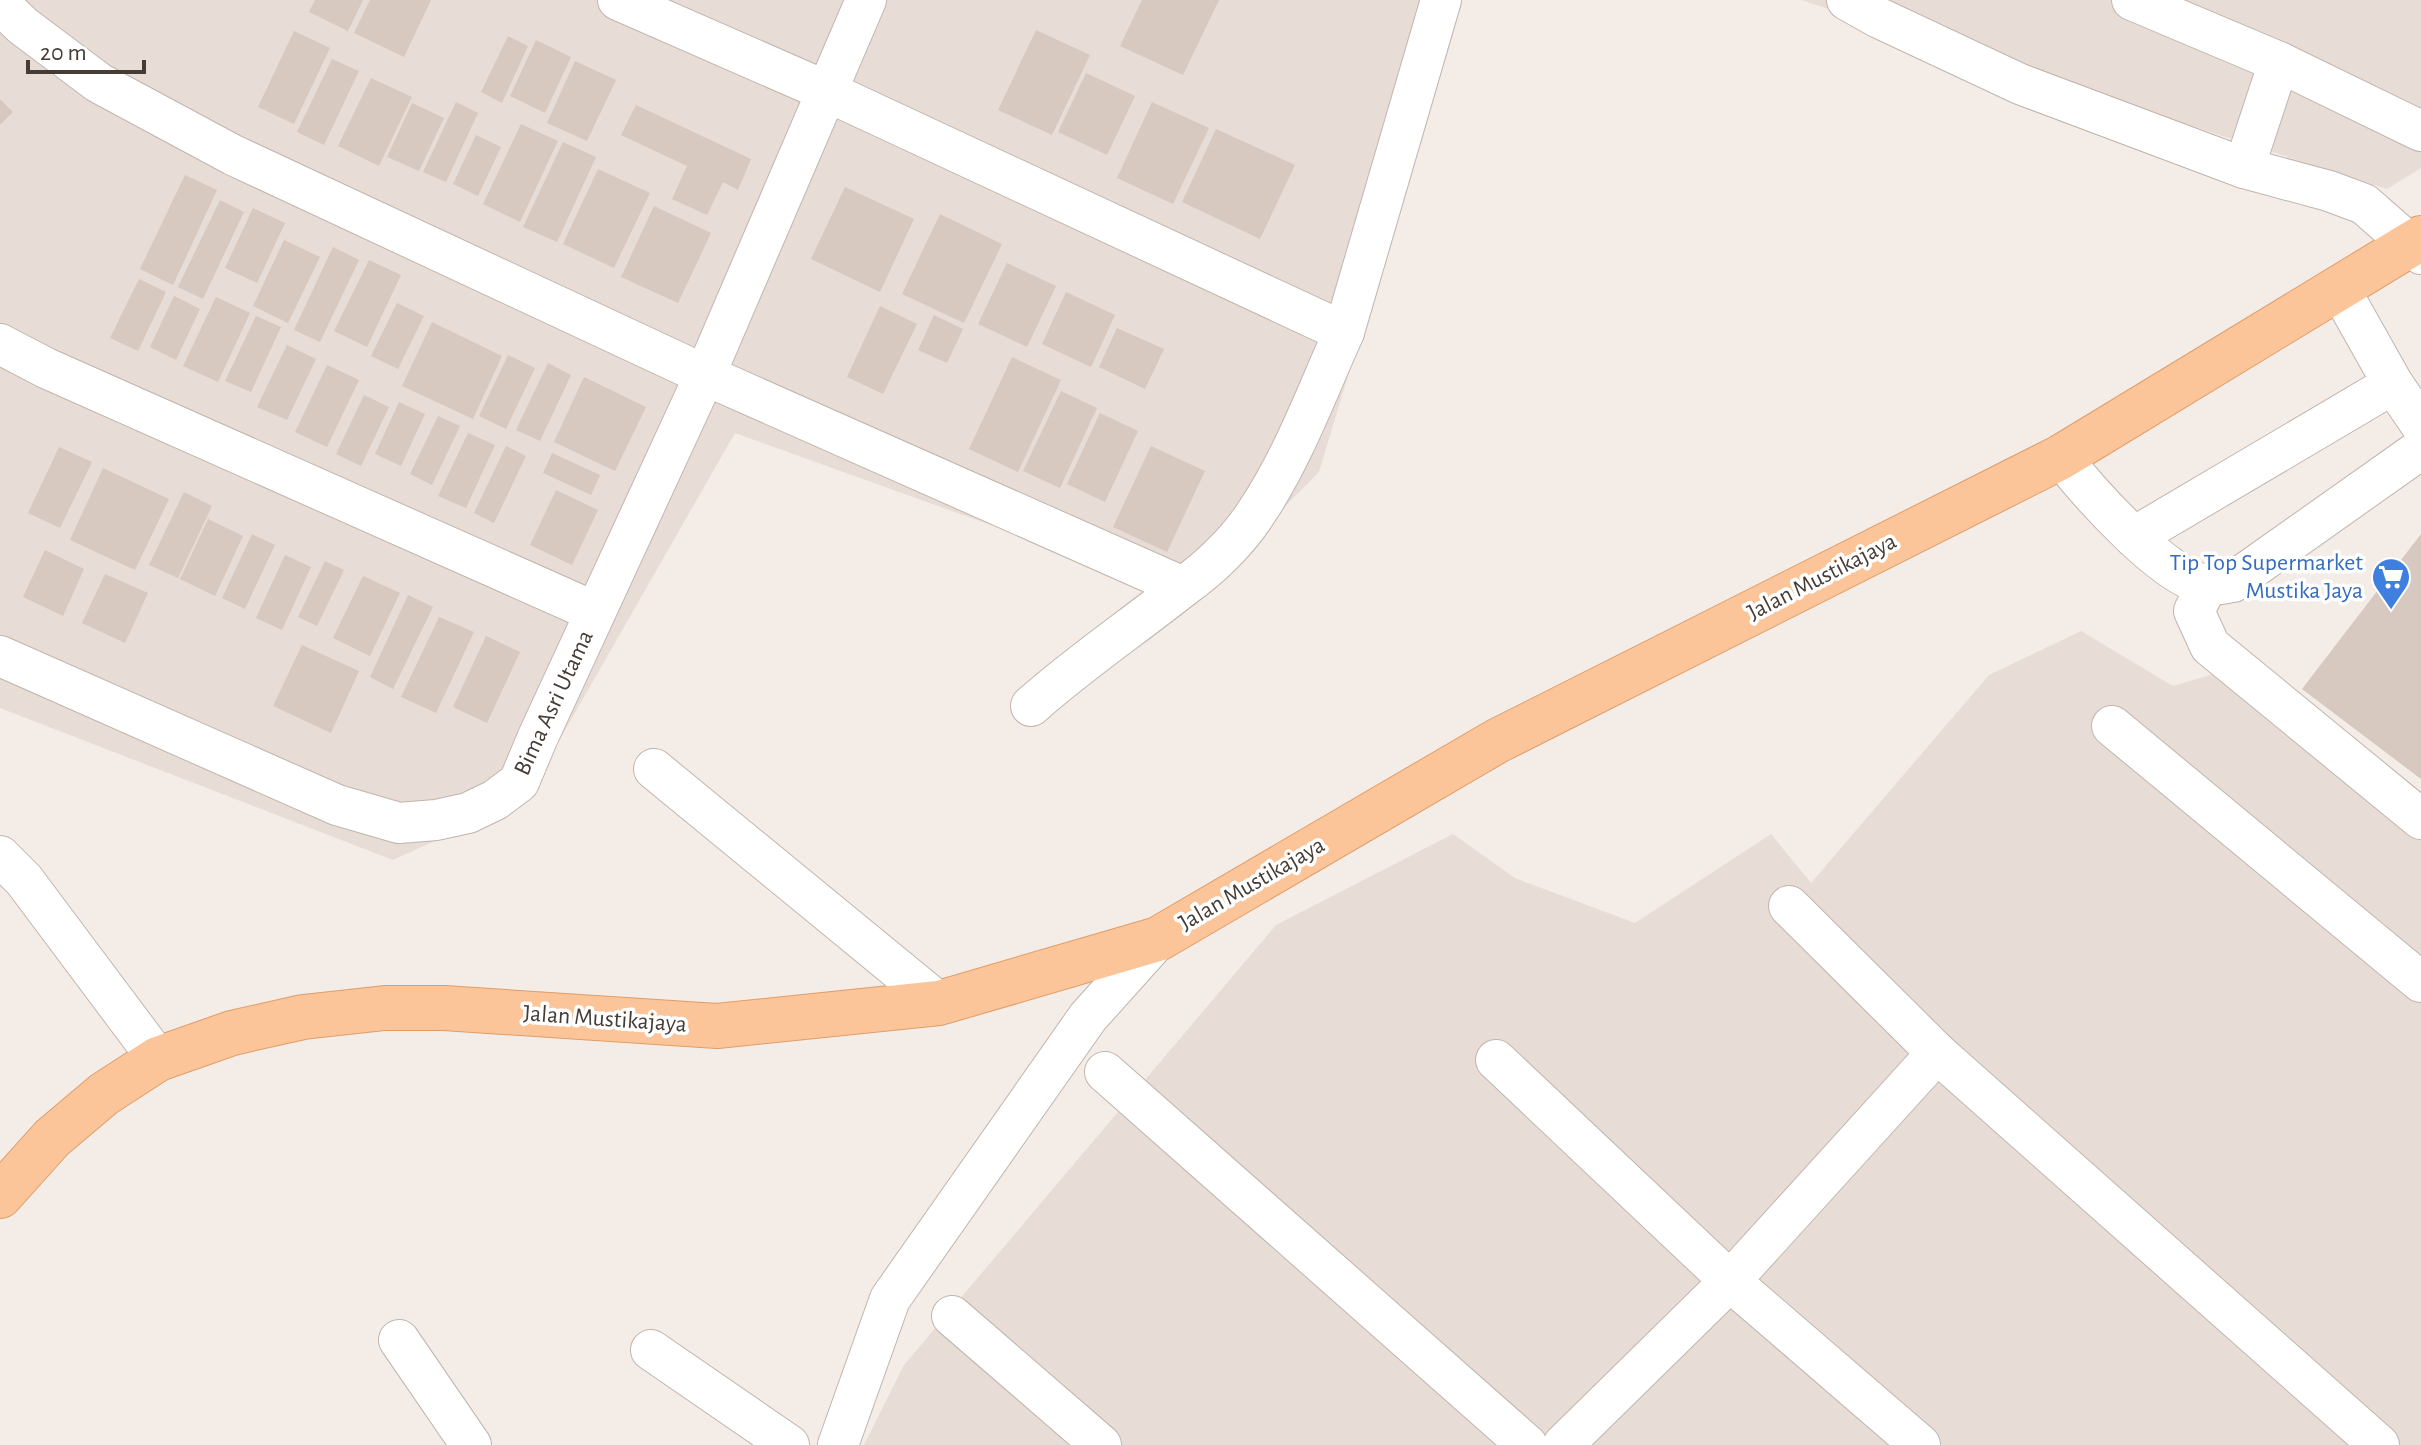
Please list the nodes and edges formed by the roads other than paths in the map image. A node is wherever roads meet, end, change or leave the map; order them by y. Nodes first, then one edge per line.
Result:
1 (618, 0) edge
2 (866, 0) edge
3 (1441, 0) edge
4 (1847, 0) edge
5 (2132, 0) edge
6 (0, 4) edge
7 (2279, 62) junction
8 (826, 91) junction
9 (2421, 131) edge
10 (2244, 168) junction
11 (2417, 245) edge
12 (2339, 288) junction
13 (1344, 332) junction
14 (0, 344) edge
15 (705, 375) junction
16 (2393, 384) junction
17 (2421, 425) edge
18 (2421, 449) edge
19 (2061, 457) junction
20 (2134, 537) junction
21 (2207, 585) junction
22 (1183, 587) junction
23 (595, 612) junction
24 (0, 656) edge
25 (1031, 706) dead end
26 (2112, 726) dead end
27 (654, 769) dead end
28 (2421, 819) edge
29 (0, 856) edge
30 (1789, 906) dead end
31 (1158, 939) junction
32 (2421, 982) edge
33 (939, 1003) junction
34 (1937, 1053) junction
35 (158, 1059) junction
36 (1496, 1060) dead end
37 (1105, 1072) dead end
38 (0, 1196) edge
39 (1730, 1281) junction
40 (952, 1316) dead end
41 (399, 1340) dead end
42 (651, 1350) dead end
43 (471, 1445) edge
44 (789, 1445) edge
45 (838, 1445) edge
46 (1101, 1445) edge
47 (1527, 1445) edge
48 (1563, 1445) edge
49 (1920, 1445) edge
50 (2379, 1445) edge

1 - 8 street
2 - 8 street, Bima Asri Utama
3 - 13 street
4 - 10 street
5 - 7 street
6 - 15 street
7 - 9 street
7 - 10 street
8 - 13 street
8 - 15 street, Bima Asri Utama
10 - 11 street
11 - 12 main road, Jalan Mustikajaya
12 - 16 street
12 - 19 main road, Jalan Mustikajaya
13 - 22 street
14 - 23 street
15 - 22 street
15 - 23 street, Bima Asri Utama
16 - 17 street
16 - 20 street
18 - 21 street
19 - 20 street
19 - 31 main road, Jalan Mustikajaya
20 - 21 street
21 - 28 street
22 - 25 street
23 - 24 street, Bima Asri Utama
26 - 32 street
27 - 33 street
29 - 35 street
30 - 34 street
31 - 33 main road, Jalan Mustikajaya
31 - 45 street
33 - 35 main road, Jalan Mustikajaya
34 - 39 street
34 - 50 street
35 - 38 main road, Jalan Mustikajaya
36 - 39 street
37 - 47 street
39 - 48 street
39 - 49 street
40 - 46 street
41 - 43 street
42 - 44 street

